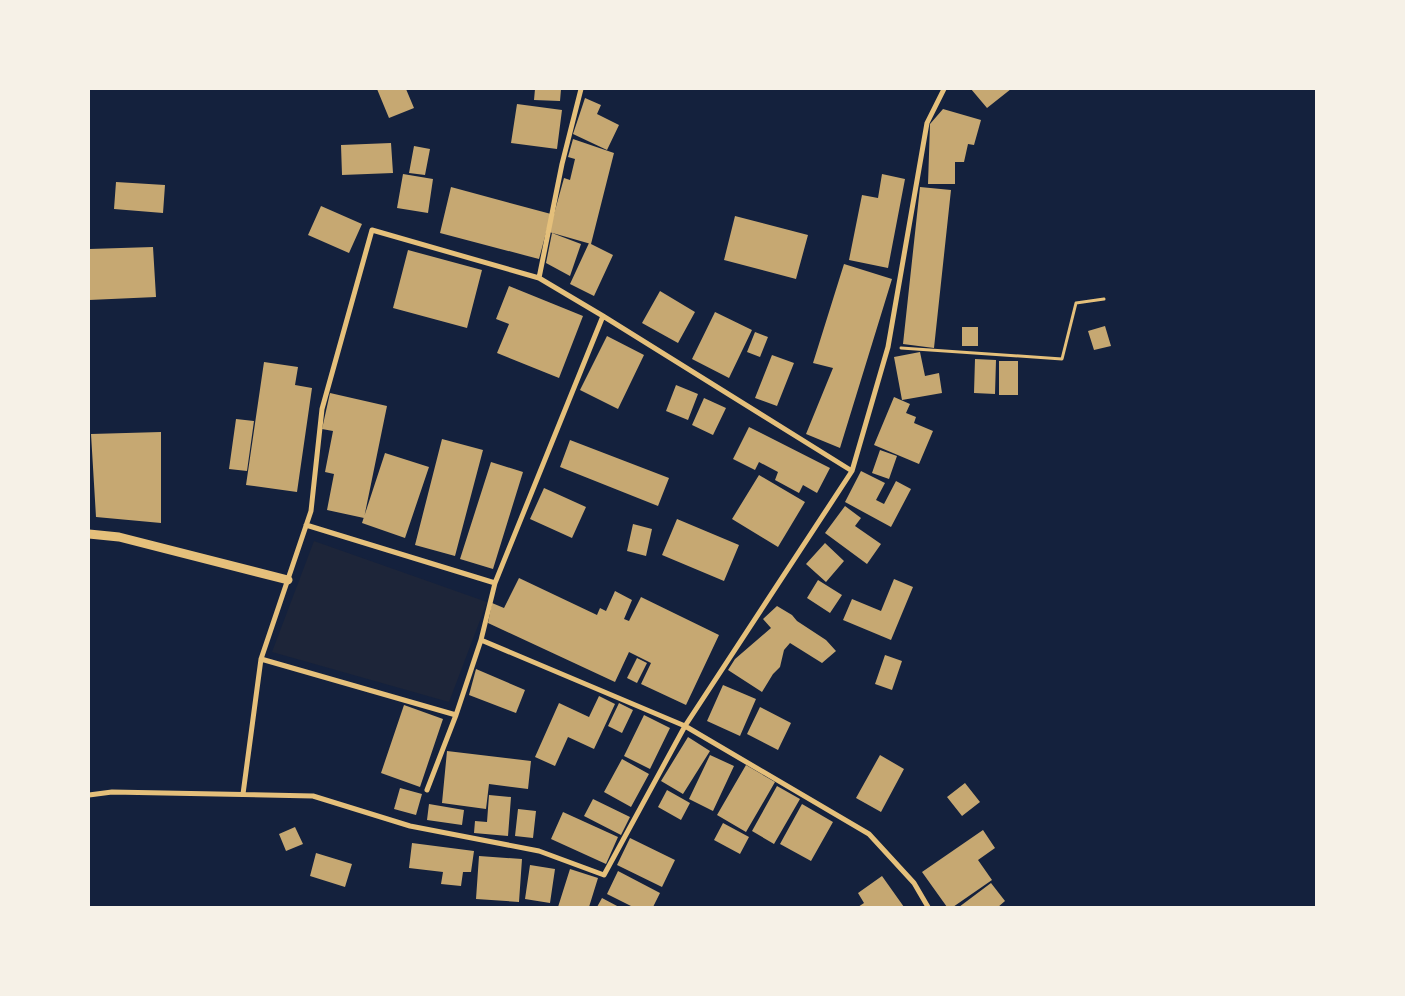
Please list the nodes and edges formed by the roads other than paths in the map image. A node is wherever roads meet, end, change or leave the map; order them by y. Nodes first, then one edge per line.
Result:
1 (581, 89) edge
2 (944, 89) edge
3 (539, 278) junction
4 (603, 316) junction
5 (852, 471) junction
6 (306, 525) junction
7 (89, 534) edge
8 (288, 580) junction
9 (495, 583) junction
10 (481, 640) junction
11 (261, 659) junction
12 (456, 715) junction
13 (685, 726) junction
14 (427, 790) dead end
15 (243, 794) junction
16 (89, 795) edge
17 (928, 907) edge

1 - 3 street
2 - 5 street
3 - 4 street
3 - 6 street
4 - 5 street
4 - 9 street
5 - 13 street
6 - 8 street
6 - 9 street
7 - 8 street
8 - 11 street
9 - 10 street
10 - 12 street
10 - 13 street
11 - 12 street
11 - 15 street
12 - 14 street
13 - 15 street
13 - 17 street
15 - 16 street

